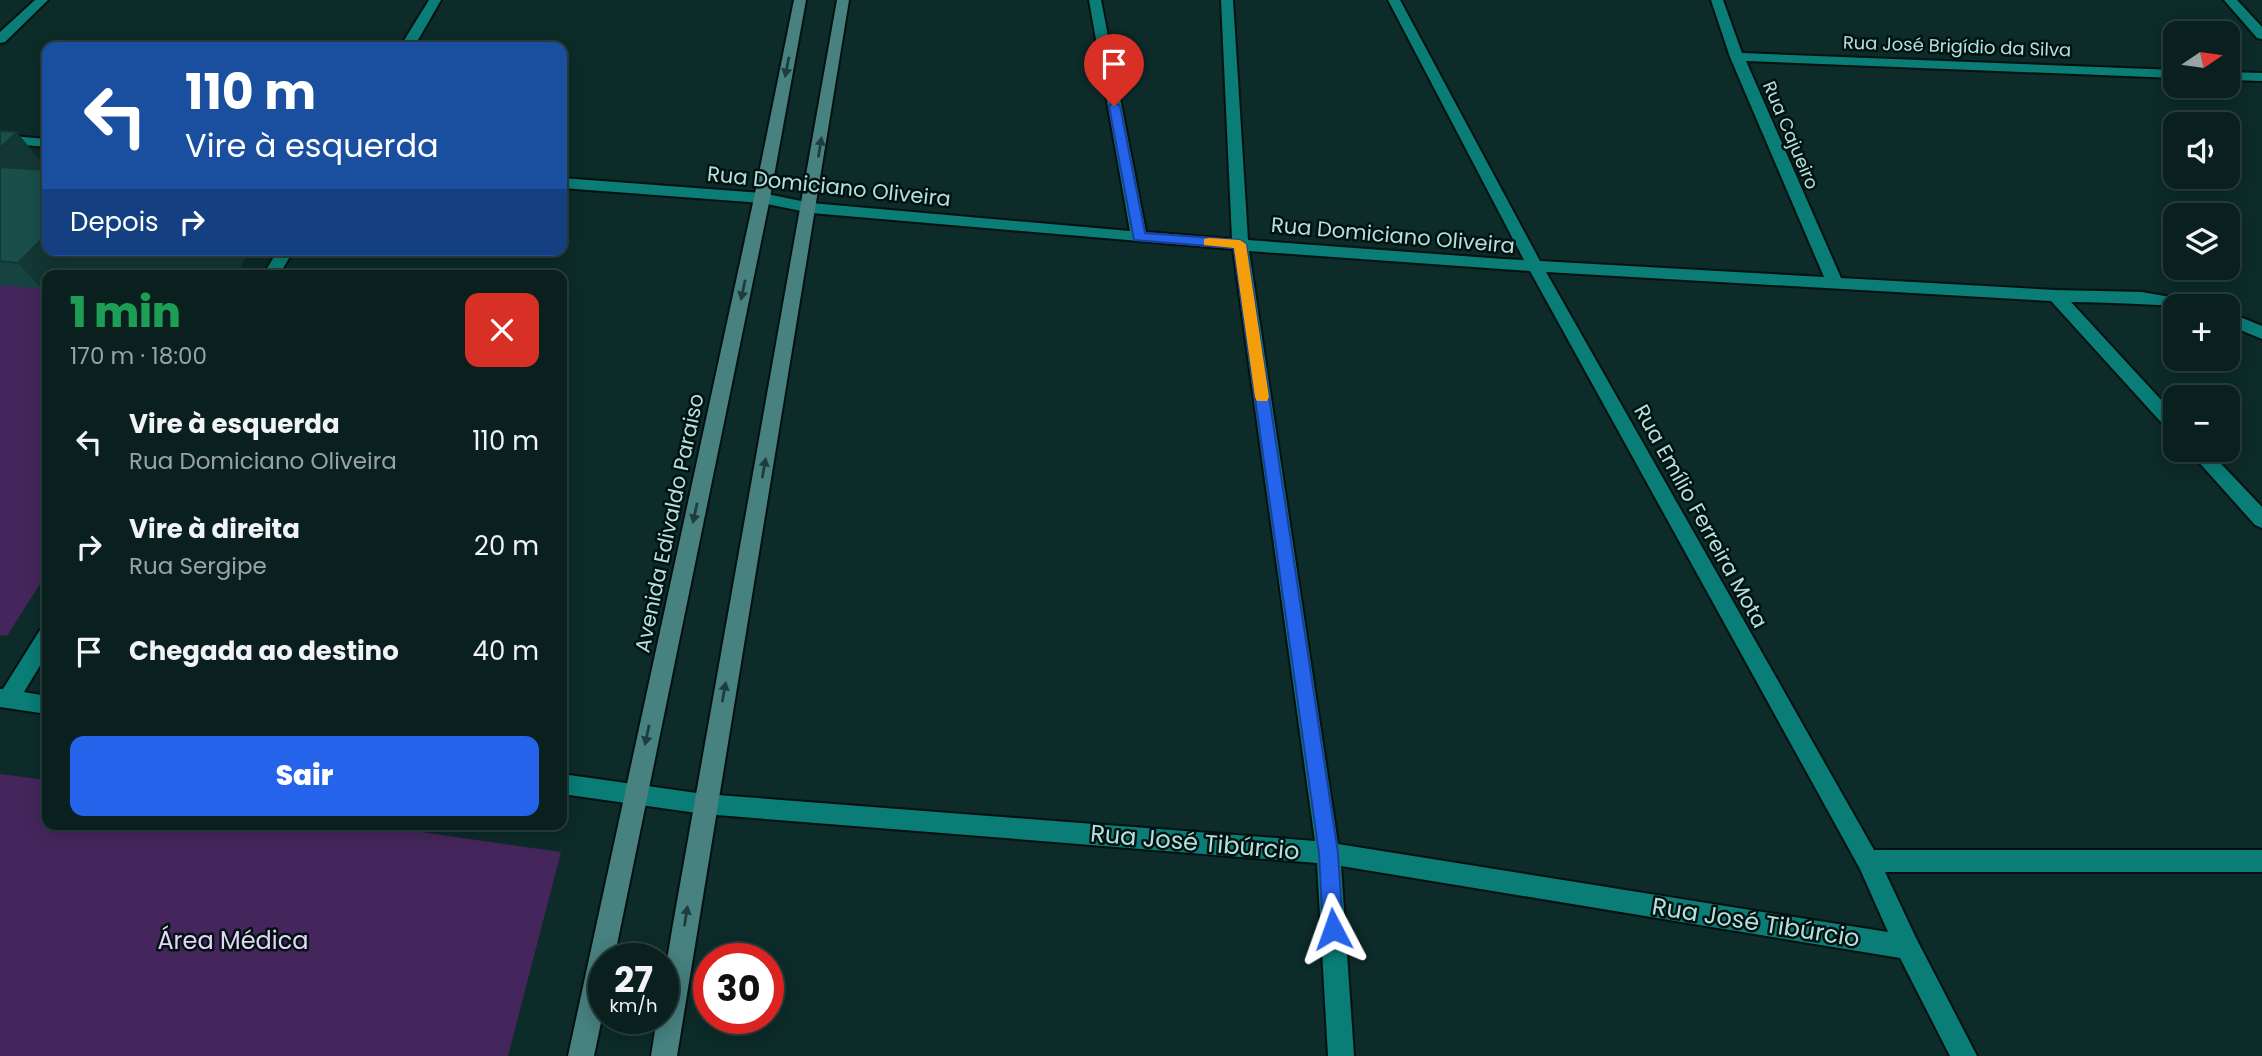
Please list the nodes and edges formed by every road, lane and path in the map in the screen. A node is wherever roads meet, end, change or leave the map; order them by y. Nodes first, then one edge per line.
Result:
1 (42, 0) edge
2 (435, 0) edge
3 (800, 0) edge
4 (843, 0) edge
5 (1095, 0) edge
6 (1227, 0) edge
7 (1394, 0) edge
8 (1717, 0) edge
9 (2230, 0) edge
10 (2262, 35) edge
11 (0, 39) edge
12 (410, 42) edge
13 (1737, 57) junction
14 (2163, 74) edge
15 (2240, 76) edge
16 (2262, 77) edge
17 (0, 139) edge
18 (42, 143) edge
19 (567, 183) edge
20 (762, 198) junction
21 (811, 208) junction
22 (1139, 237) junction
23 (1240, 244) junction
24 (1536, 268) junction
25 (1835, 283) junction
26 (2056, 296) junction
27 (2163, 300) edge
28 (2240, 323) edge
29 (2262, 333) edge
30 (2163, 413) edge
31 (2208, 462) edge
32 (2262, 520) edge
33 (42, 643) edge
34 (4, 699) edge
35 (42, 704) edge
36 (567, 785) edge
37 (635, 795) junction
38 (704, 803) junction
39 (1328, 853) junction
40 (1868, 861) junction
41 (2262, 861) edge
42 (1907, 947) junction
43 (581, 1056) edge
44 (664, 1056) edge
45 (1341, 1056) edge
46 (1964, 1056) edge

1 - 11 street
2 - 12 street
3 -> 20 main road, Avenida Edivaldo Paraiso
21 -> 4 main road
5 - 22 street
6 - 23 street
7 - 24 street, Rua Emílio Ferreira Mota
8 - 13 street, Rua Cajueiro
9 - 10 street
13 - 14 street, Rua José Brigídio da Silva
13 - 25 street, Rua Cajueiro
15 - 16 street
17 - 18 street
19 - 20 street, Rua Domiciano Oliveira
20 - 21 street, Rua Domiciano Oliveira
20 -> 37 main road, Avenida Edivaldo Paraiso
21 - 22 street, Rua Domiciano Oliveira
38 -> 21 main road
22 - 23 street, Rua Domiciano Oliveira
23 - 24 street, Rua Domiciano Oliveira
23 - 39 street
24 - 25 street, Rua Domiciano Oliveira
24 - 40 street, Rua Emílio Ferreira Mota
25 - 26 street, Rua Domiciano Oliveira
26 - 27 street, Rua Domiciano Oliveira
26 - 30 street
28 - 29 street
31 - 32 street
33 - 34 street
34 - 35 street
36 - 37 street, Rua José Tibúrcio
37 - 38 street, Rua José Tibúrcio
37 - 43 main road, Avenida Edivaldo Paraiso
38 - 39 street, Rua José Tibúrcio
44 -> 38 main road
39 - 42 street, Rua José Tibúrcio
39 - 45 street
40 - 41 street
40 - 42 street, Rua Emílio Ferreira Mota
42 - 46 street, Rua Emílio Ferreira Mota

